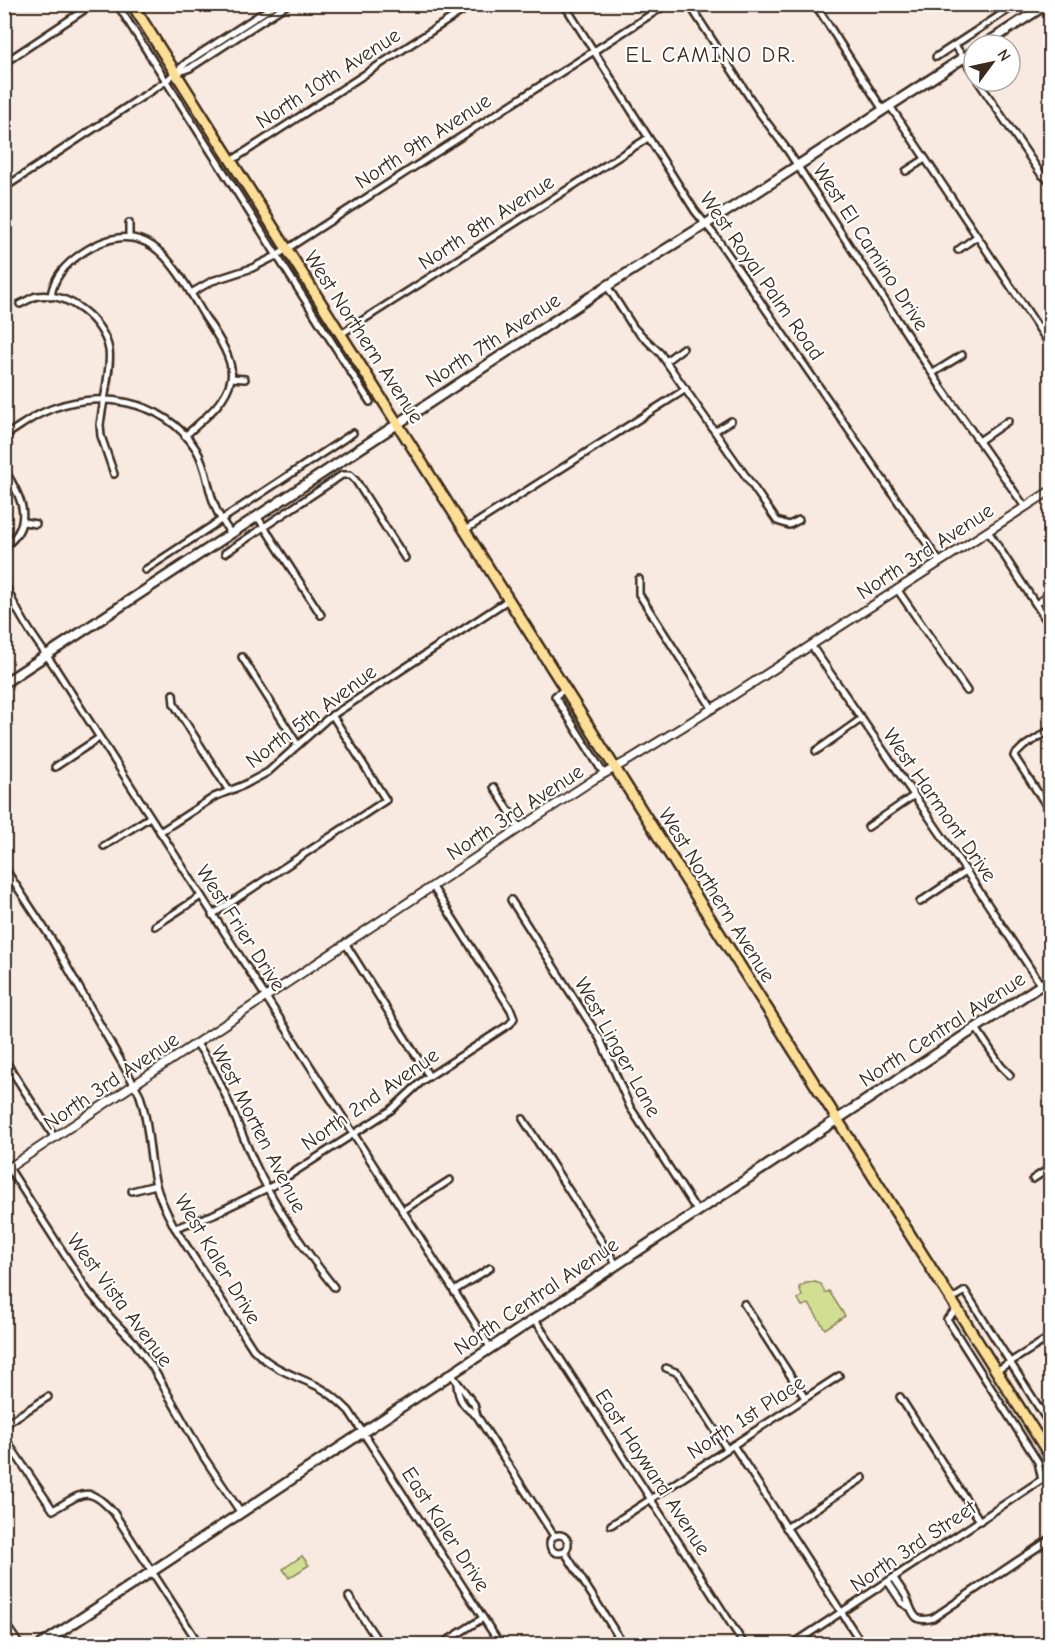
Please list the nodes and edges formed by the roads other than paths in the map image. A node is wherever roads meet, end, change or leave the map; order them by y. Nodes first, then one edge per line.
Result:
1 (93, 4) edge
2 (117, 4) edge
3 (132, 4) edge
4 (276, 4) edge
5 (288, 4) edge
6 (473, 4) edge
7 (564, 4) edge
8 (667, 4) edge
9 (689, 4) edge
10 (816, 4) edge
11 (1017, 4) edge
12 (1049, 5) edge
13 (1050, 12) edge
14 (1004, 33) edge
15 (954, 45) junction
16 (594, 51) junction
17 (962, 55) edge
18 (936, 57) dead end
19 (962, 59) edge
20 (4, 63) edge
21 (176, 74) junction
22 (166, 81) junction
23 (986, 93) edge
24 (886, 108) junction
25 (648, 138) junction
26 (925, 159) junction
27 (231, 161) junction
28 (798, 165) junction
29 (906, 171) dead end
30 (1050, 180) edge
31 (4, 188) edge
32 (129, 223) dead end
33 (705, 224) junction
34 (129, 237) junction
35 (976, 237) junction
36 (286, 249) junction
37 (958, 250) dead end
38 (276, 256) junction
39 (607, 286) junction
40 (191, 292) junction
41 (51, 297) junction
42 (21, 304) dead end
43 (341, 334) junction
44 (1050, 345) edge
45 (683, 348) dead end
46 (962, 355) dead end
47 (666, 361) junction
48 (933, 374) junction
49 (232, 378) junction
50 (245, 379) dead end
51 (686, 389) junction
52 (103, 400) junction
53 (370, 402) dead end
54 (731, 421) dead end
55 (1008, 421) dead end
56 (398, 423) junction
57 (715, 431) junction
58 (353, 433) dead end
59 (4, 436) edge
60 (185, 436) junction
61 (979, 441) junction
62 (4, 468) edge
63 (114, 474) dead end
64 (1050, 491) edge
65 (1025, 507) junction
66 (257, 516) junction
67 (222, 520) junction
68 (799, 520) dead end
69 (24, 522) junction
70 (36, 524) dead end
71 (264, 527) junction
72 (465, 530) junction
73 (988, 531) junction
74 (231, 534) junction
75 (4, 547) edge
76 (225, 553) dead end
77 (405, 558) dead end
78 (939, 561) junction
79 (145, 570) dead end
80 (639, 579) dead end
81 (4, 581) edge
82 (897, 588) junction
83 (1050, 594) edge
84 (509, 599) junction
85 (1036, 604) junction
86 (321, 615) dead end
87 (1050, 626) edge
88 (811, 645) junction
89 (47, 656) junction
90 (242, 657) dead end
91 (4, 683) edge
92 (566, 689) junction
93 (967, 692) dead end
94 (173, 694) dead end
95 (712, 708) junction
96 (332, 715) junction
97 (861, 719) junction
98 (1050, 730) edge
99 (99, 738) junction
100 (298, 745) junction
101 (816, 751) dead end
102 (55, 767) dead end
103 (615, 768) junction
104 (604, 774) junction
105 (494, 787) dead end
106 (229, 791) junction
107 (914, 796) junction
108 (1050, 811) edge
109 (150, 817) junction
110 (868, 827) dead end
111 (519, 828) junction
112 (159, 832) junction
113 (104, 846) dead end
114 (4, 867) edge
115 (966, 871) junction
116 (433, 887) junction
117 (201, 896) junction
118 (511, 900) dead end
119 (920, 902) dead end
120 (212, 915) junction
121 (155, 926) dead end
122 (345, 943) junction
123 (1050, 979) edge
124 (1041, 985) junction
125 (266, 997) junction
126 (976, 1028) junction
127 (197, 1044) junction
128 (4, 1059) edge
129 (1010, 1075) dead end
130 (429, 1076) junction
131 (134, 1083) junction
132 (523, 1119) dead end
133 (837, 1119) junction
134 (354, 1135) junction
135 (55, 1138) junction
136 (1050, 1168) edge
137 (7, 1170) edge
138 (1034, 1179) dead end
139 (450, 1180) dead end
140 (156, 1185) junction
141 (267, 1188) junction
142 (132, 1191) dead end
143 (402, 1210) junction
144 (697, 1210) junction
145 (175, 1228) junction
146 (616, 1264) junction
147 (490, 1268) dead end
148 (334, 1287) dead end
149 (454, 1291) junction
150 (744, 1304) dead end
151 (954, 1305) junction
152 (534, 1318) junction
153 (1050, 1337) edge
154 (490, 1347) junction
155 (1010, 1361) junction
156 (666, 1368) dead end
157 (996, 1371) junction
158 (451, 1374) junction
159 (839, 1376) dead end
160 (48, 1397) dead end
161 (900, 1397) dead end
162 (805, 1398) junction
163 (4, 1425) edge
164 (1050, 1425) edge
165 (363, 1432) junction
166 (4, 1437) edge
167 (1048, 1444) edge
168 (733, 1445) junction
169 (727, 1449) junction
170 (1050, 1456) edge
171 (1050, 1474) edge
172 (863, 1478) dead end
173 (1042, 1480) junction
174 (651, 1499) junction
175 (241, 1513) junction
176 (980, 1521) junction
177 (611, 1526) dead end
178 (786, 1528) junction
179 (554, 1536) junction
180 (1050, 1539) edge
181 (564, 1551) junction
182 (152, 1572) junction
183 (891, 1580) junction
184 (349, 1596) dead end
185 (841, 1613) junction
186 (483, 1618) junction
187 (4, 1622) edge
188 (19, 1644) edge
189 (42, 1644) edge
190 (199, 1644) edge
191 (380, 1644) edge
192 (442, 1644) edge
193 (500, 1644) edge
194 (623, 1644) edge
195 (744, 1644) edge
196 (793, 1644) edge
197 (861, 1644) edge

1 - 20 street
2 - 22 street, West Northern Avenue
3 - 21 main road, West Northern Avenue
4 - 21 street
5 - 21 street
6 - 27 street, North 10th Avenue
7 - 16 street, West Royal Palm Road
8 - 16 street, North 9th Avenue
9 - 28 street, West El Camino Drive
10 - 24 street
11 - 15 street
12 - 13 street
12 - 14 main road
15 - 17 street
15 - 18 street
16 - 25 street, West Royal Palm Road
16 - 36 street, North 9th Avenue
19 - 24 main road, North 7th Avenue
21 - 22 street
21 - 27 main road, West Northern Avenue
22 - 31 street
22 - 38 street, West Northern Avenue
23 - 30 street
24 - 26 street
24 - 28 main road, North 7th Avenue
25 - 33 street, West Royal Palm Road
25 - 43 street, North 8th Avenue
26 - 29 street
26 - 35 street
27 - 36 main road, West Northern Avenue
28 - 33 main road, North 7th Avenue
28 - 48 street, West El Camino Drive
32 - 34 street
33 - 39 main road, North 7th Avenue
33 - 78 street, West Royal Palm Road
34 - 40 street
34 - 41 street
35 - 37 street
35 - 44 street
36 - 38 street, North 9th Avenue
36 - 43 main road, West Northern Avenue
38 - 40 street, North 9th Avenue
38 - 53 street, West Northern Avenue
39 - 47 street
39 - 56 main road, North 7th Avenue
40 - 49 street
41 - 42 street
41 - 52 street
43 - 56 main road, West Northern Avenue
45 - 47 street
46 - 48 street
47 - 51 street
48 - 61 street, West El Camino Drive
49 - 50 street
49 - 60 street
51 - 57 street
51 - 72 street
52 - 59 street
52 - 60 street
52 - 63 street
54 - 57 street
55 - 61 street
56 - 66 main road, North 7th Avenue
56 - 72 main road, West Northern Avenue
57 - 68 street
58 - 67 street
60 - 67 street
61 - 65 street, West El Camino Drive
62 - 69 street
64 - 65 street, North 3rd Avenue
65 - 73 street, North 3rd Avenue
66 - 71 street
66 - 74 main road, North 7th Avenue
67 - 74 street
67 - 79 street
69 - 70 street
69 - 75 street
71 - 76 street
71 - 77 street
71 - 86 street
72 - 84 main road, West Northern Avenue
73 - 78 street, North 3rd Avenue
73 - 85 street
74 - 89 main road, North 7th Avenue
78 - 82 street, North 3rd Avenue
80 - 95 street
81 - 89 street, West Frier Drive
82 - 88 street, North 3rd Avenue
82 - 93 street
83 - 85 street
84 - 92 main road, West Northern Avenue
84 - 96 street, North 5th Avenue
85 - 87 street
88 - 95 street, North 3rd Avenue
88 - 97 street, West Harmont Drive
89 - 91 main road, North 7th Avenue
89 - 99 street, West Frier Drive
90 - 100 street
92 - 103 main road, West Northern Avenue
92 - 104 street
94 - 106 street
95 - 103 street, North 3rd Avenue
96 - 100 street, North 5th Avenue
96 - 120 street
97 - 101 street
97 - 107 street, West Harmont Drive
98 - 108 street
99 - 102 street
99 - 109 street, West Frier Drive
100 - 106 street, North 5th Avenue
103 - 104 street, North 3rd Avenue
103 - 133 main road, West Northern Avenue
104 - 111 street, North 3rd Avenue
105 - 111 street
106 - 112 street, North 5th Avenue
107 - 110 street
107 - 115 street, West Harmont Drive
109 - 112 street, West Frier Drive
109 - 113 street
111 - 116 street, North 3rd Avenue
112 - 117 street, West Frier Drive
114 - 131 street, West Kaler Drive
115 - 119 street
115 - 124 street, West Harmont Drive
116 - 122 street, North 3rd Avenue
116 - 130 street, North 2nd Avenue
117 - 120 street, West Frier Drive
117 - 121 street
118 - 144 street, West Linger Lane
120 - 125 street, West Frier Drive
122 - 125 street, North 3rd Avenue
122 - 130 street
123 - 124 main road, North Central Avenue
124 - 126 main road, North Central Avenue
125 - 127 street, North 3rd Avenue
125 - 134 street, West Frier Drive
126 - 129 street
126 - 133 main road, North Central Avenue
127 - 131 street, North 3rd Avenue
127 - 141 street, West Morten Avenue
128 - 135 street
130 - 134 street, North 2nd Avenue
131 - 135 street, North 3rd Avenue
131 - 140 street, West Kaler Drive
132 - 146 street
133 - 144 main road, North Central Avenue
133 - 151 main road, West Northern Avenue
134 - 141 street, North 2nd Avenue
134 - 143 street, West Frier Drive
135 - 137 street, North 3rd Avenue
136 - 138 street
137 - 175 street, West Vista Avenue
139 - 143 street
140 - 142 street
140 - 145 street, West Kaler Drive
141 - 145 street, North 2nd Avenue
141 - 148 street, West Morten Avenue
143 - 149 street, West Frier Drive
144 - 146 main road, North Central Avenue
145 - 165 street, West Kaler Drive
146 - 152 main road, North Central Avenue
147 - 149 street
149 - 154 street, West Frier Drive
150 - 162 street
151 - 155 street
151 - 157 main road, West Northern Avenue
151 - 173 street
152 - 154 main road, North Central Avenue
152 - 174 street, East Hayward Avenue
153 - 155 street
154 - 158 main road, North Central Avenue
155 - 157 street
155 - 164 street
156 - 169 street
157 - 167 main road, West Northern Avenue
158 - 165 main road, North Central Avenue
158 - 179 street
159 - 162 street, North 1st Place
160 - 163 street
161 - 176 street
162 - 168 street, North 1st Place
165 - 175 main road, North Central Avenue
165 - 186 street, East Kaler Drive
166 - 182 street
167 - 170 main road, West Northern Avenue
168 - 169 street, North 1st Place
168 - 178 street
169 - 174 street, North 1st Place
171 - 173 street, North 3rd Street
172 - 178 street
173 - 176 street, North 3rd Street
174 - 177 street, North 1st Place
174 - 195 street, East Hayward Avenue
175 - 182 main road, North Central Avenue
176 - 183 street, North 3rd Street
178 - 185 street
179 - 181 street
179 - 181 street
180 - 183 street
181 - 194 street
182 - 189 main road, North Central Avenue
182 - 190 street
183 - 185 street, North 3rd Street
184 - 191 street
185 - 196 street, North 3rd Street
185 - 197 street
186 - 192 street
186 - 193 street, East Kaler Drive
187 - 188 street

